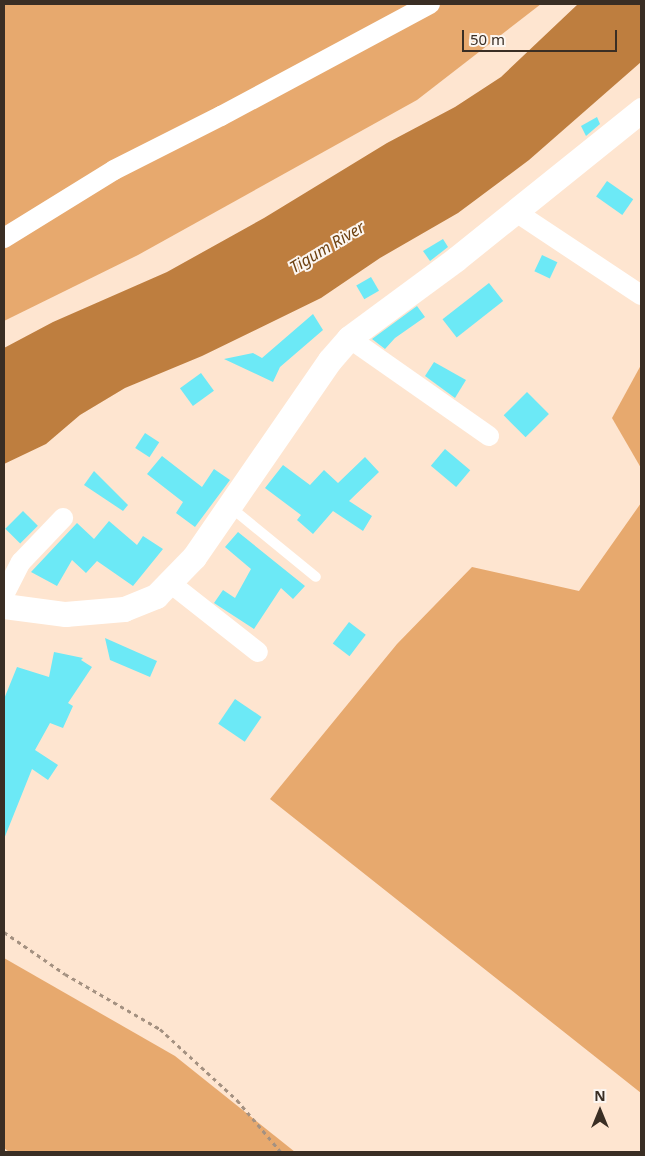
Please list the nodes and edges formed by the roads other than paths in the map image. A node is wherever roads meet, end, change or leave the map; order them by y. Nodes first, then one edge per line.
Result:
1 (430, 4) edge
2 (641, 110) edge
3 (516, 212) junction
4 (4, 238) edge
5 (641, 296) edge
6 (349, 338) junction
7 (489, 436) dead end
8 (229, 506) junction
9 (63, 518) dead end
10 (316, 577) dead end
11 (169, 582) junction
12 (4, 595) edge
13 (4, 606) edge
14 (258, 652) dead end

1 - 4 street
2 - 3 street
3 - 5 street
3 - 6 street
6 - 7 street
6 - 8 street
8 - 10 lane
8 - 11 street
9 - 12 street
11 - 13 street
11 - 14 street

